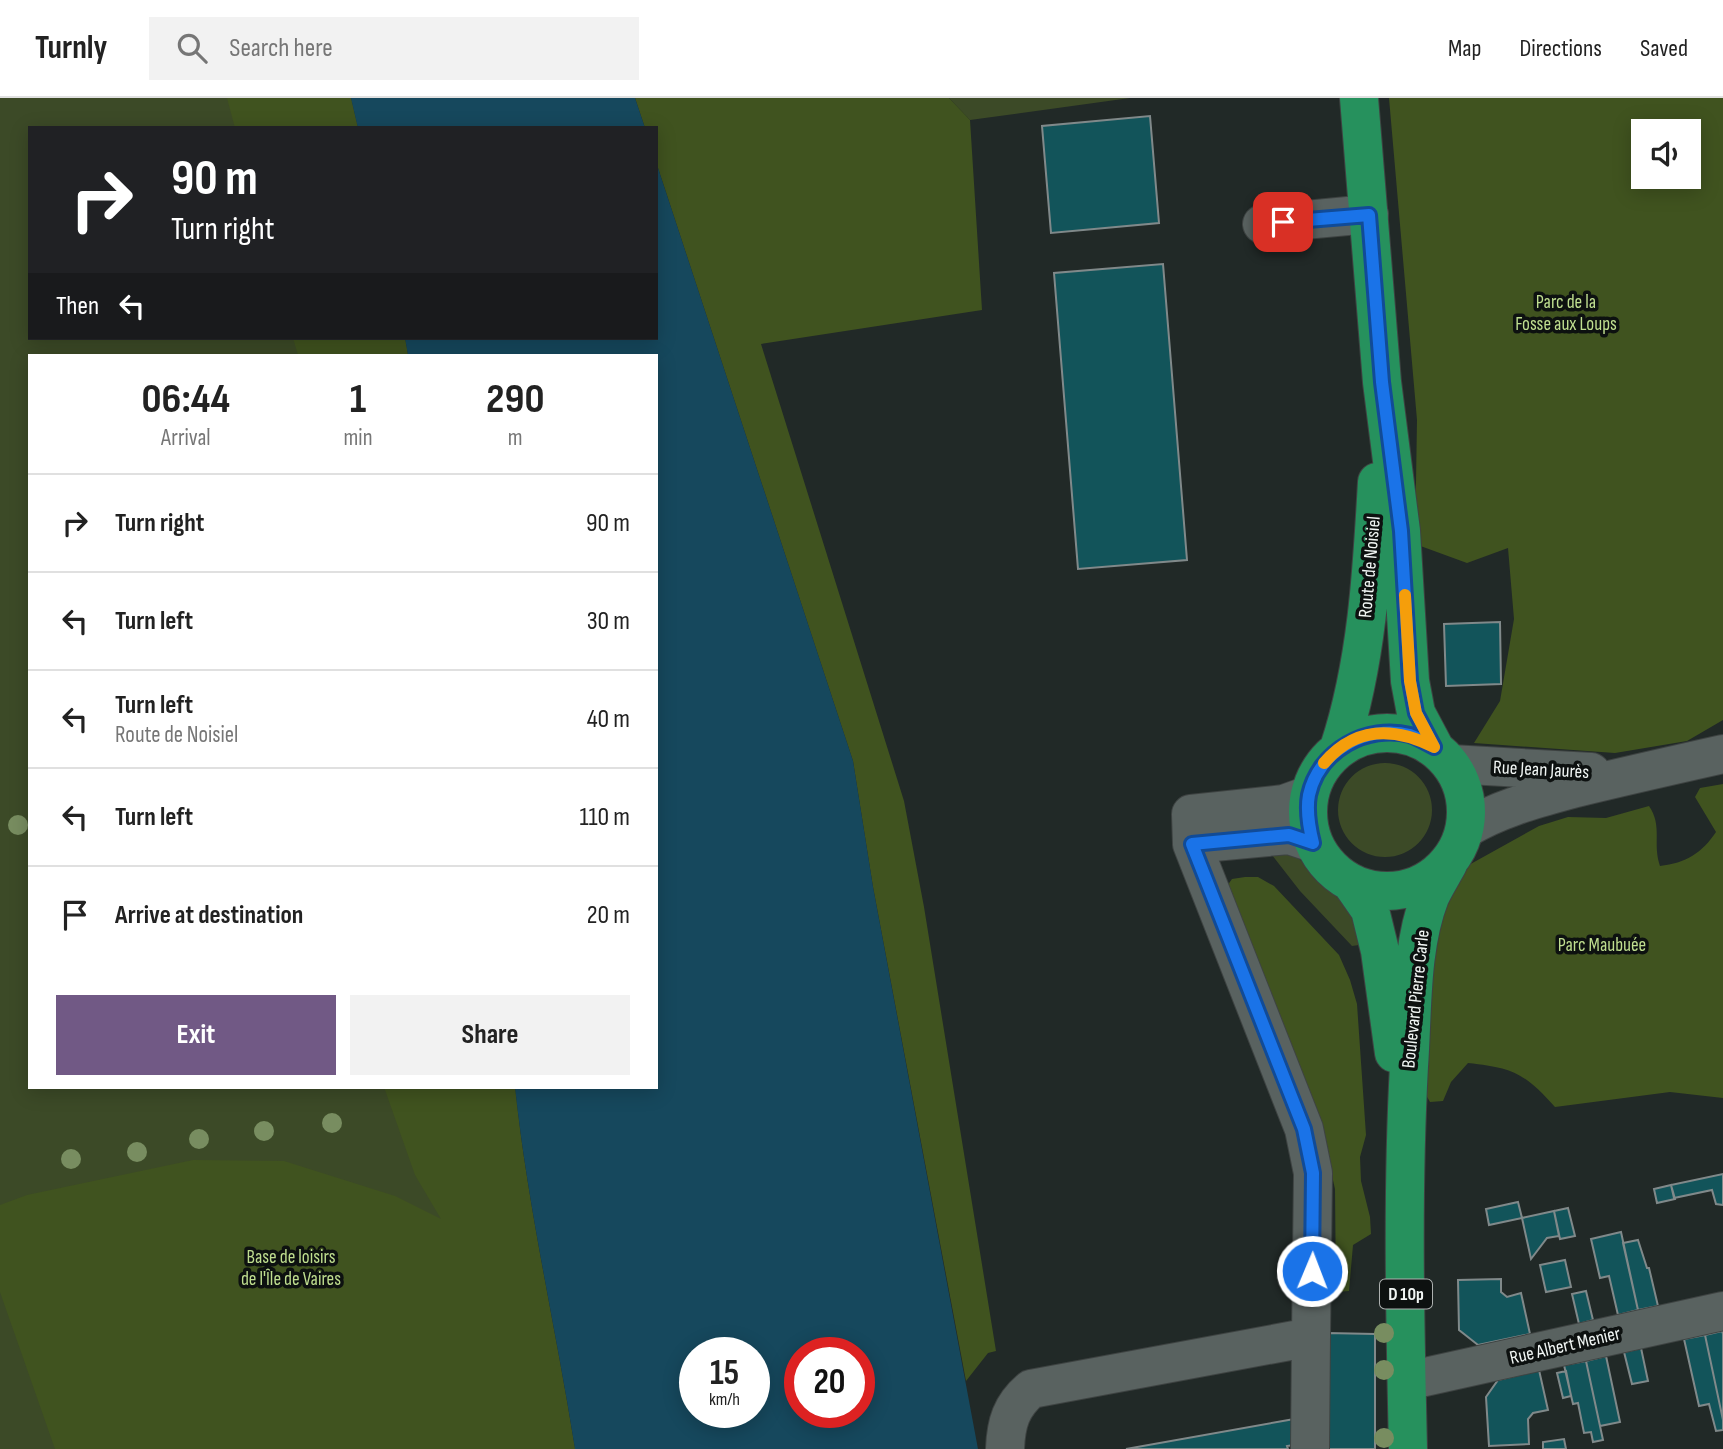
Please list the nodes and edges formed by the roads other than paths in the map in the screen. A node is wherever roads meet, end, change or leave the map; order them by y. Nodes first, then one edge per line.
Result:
1 (1359, 98) edge
2 (1369, 215) junction
3 (1262, 223) dead end
4 (1382, 382) junction
5 (1339, 748) junction
6 (1723, 754) edge
7 (1443, 756) junction
8 (1631, 774) junction
9 (1309, 795) junction
10 (1465, 829) junction
11 (1313, 843) junction
12 (1192, 844) junction
13 (1448, 864) junction
14 (1352, 884) junction
15 (1405, 1138) junction
16 (1723, 1311) edge
17 (1311, 1337) junction
18 (1407, 1381) junction
19 (1005, 1449) edge
20 (1310, 1449) edge
21 (1408, 1449) edge

1 - 2 main road, Route de Noisiel
2 - 3 street
2 - 4 main road, Route de Noisiel
4 - 5 main road, Route de Noisiel
4 - 7 main road, Route de Noisiel
5 - 7 main road
5 - 9 main road
6 - 8 street, Rue Jean Jaurès
7 - 8 street, Rue Jean Jaurès
7 - 10 main road
8 - 10 street, Rue Jean Jaurès
9 - 11 main road
9 - 12 street
10 - 13 main road
11 - 12 street
11 - 14 main road
12 - 17 street
13 - 14 main road
13 - 15 main road, Boulevard Pierre Carle / D 10p
14 - 15 main road, Boulevard Pierre Carle / D 10p
15 - 18 main road, Boulevard Pierre Carle / D 10p
16 - 18 street, Rue Albert Menier
17 - 19 street
17 - 20 street
18 - 21 main road, Boulevard Pierre Carle / D 10p

